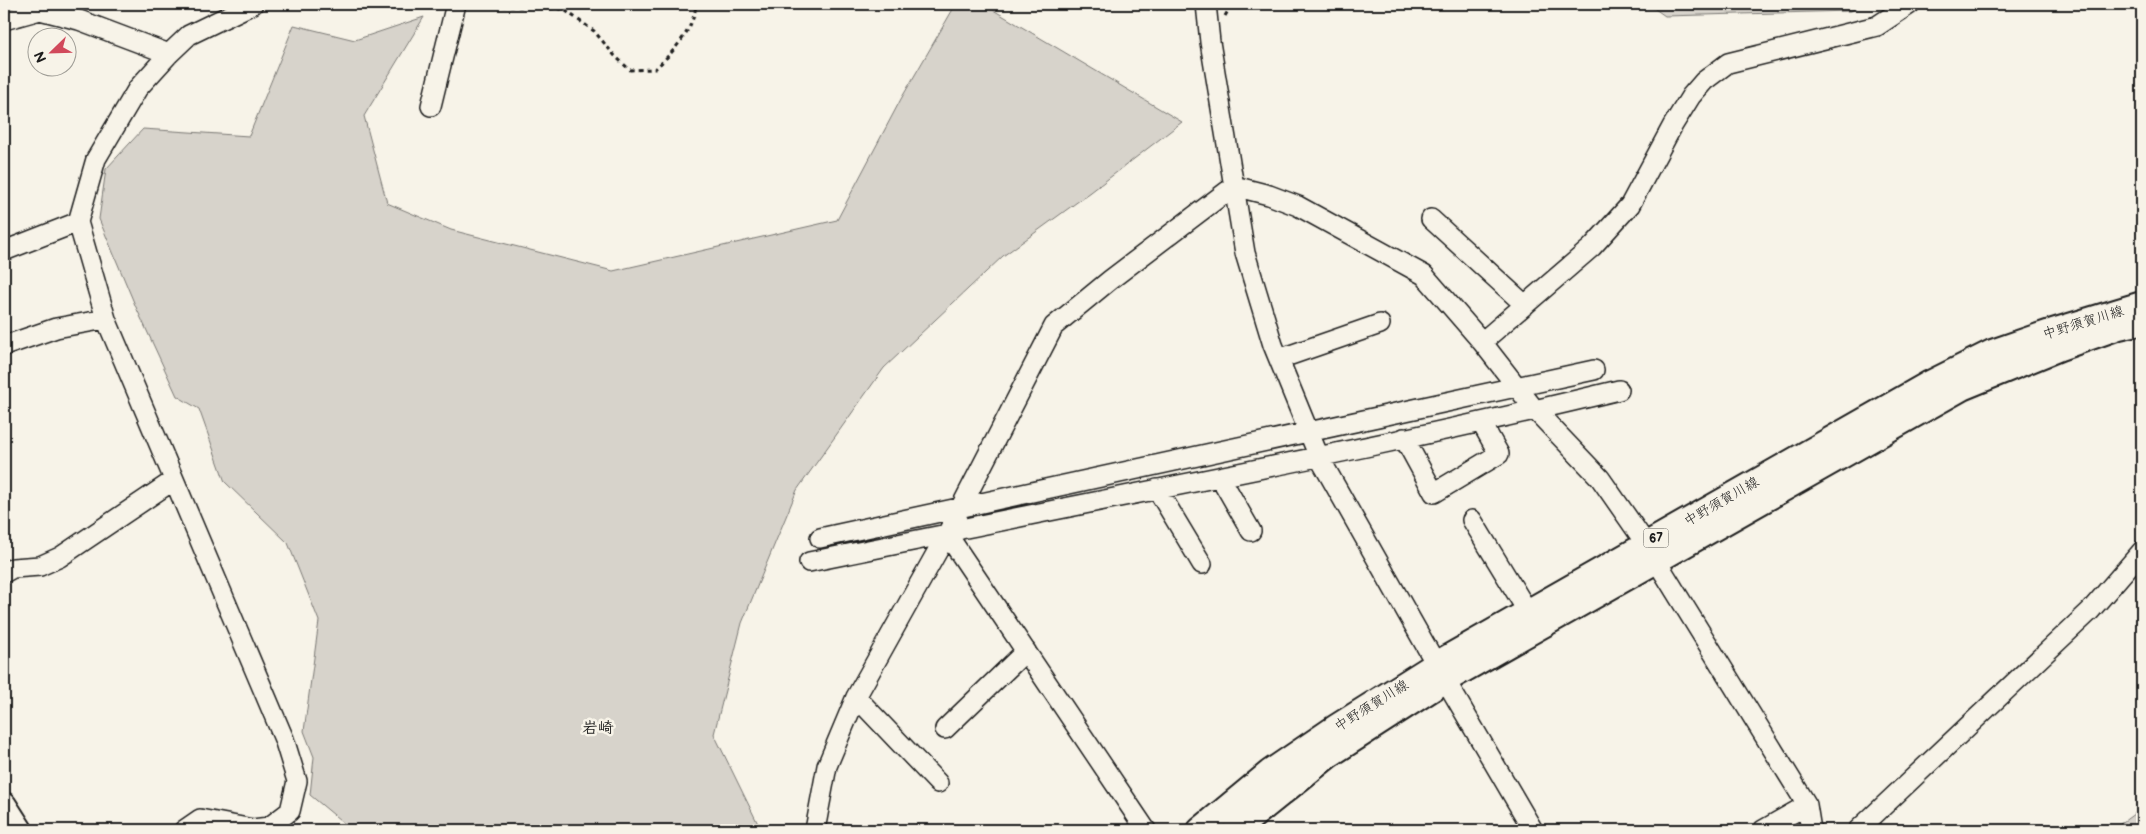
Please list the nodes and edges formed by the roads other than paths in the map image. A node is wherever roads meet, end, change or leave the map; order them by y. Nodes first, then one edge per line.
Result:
1 (253, 4) edge
2 (456, 4) edge
3 (1206, 4) edge
4 (1910, 4) edge
5 (4, 20) edge
6 (168, 54) junction
7 (430, 106) dead end
8 (1234, 186) junction
9 (1431, 219) dead end
10 (78, 222) junction
11 (4, 251) edge
12 (2142, 304) edge
13 (1525, 305) junction
14 (106, 319) junction
15 (2142, 322) edge
16 (1380, 324) dead end
17 (1482, 342) junction
18 (4, 346) edge
19 (1279, 359) junction
20 (1594, 370) dead end
21 (1516, 387) junction
22 (1619, 390) dead end
23 (1535, 410) junction
24 (1481, 422) junction
25 (1309, 432) junction
26 (1404, 438) junction
27 (1319, 457) junction
28 (1220, 477) junction
29 (174, 480) junction
30 (1157, 489) junction
31 (962, 506) junction
32 (1472, 520) dead end
33 (1251, 531) dead end
34 (947, 534) junction
35 (820, 538) dead end
36 (2142, 551) edge
37 (1652, 553) junction
38 (809, 562) dead end
39 (1202, 564) dead end
40 (4, 573) edge
41 (1528, 612) junction
42 (1026, 651) junction
43 (1441, 672) junction
44 (856, 697) junction
45 (946, 729) dead end
46 (938, 782) dead end
47 (4, 805) edge
48 (1807, 805) junction
49 (20, 830) edge
50 (184, 830) edge
51 (815, 830) edge
52 (1146, 830) edge
53 (1200, 830) edge
54 (1236, 830) edge
55 (1533, 830) edge
56 (1763, 830) edge
57 (1811, 830) edge
58 (1858, 830) edge

1 - 6 street
2 - 7 street
3 - 8 street
4 - 13 street
5 - 6 street
6 - 10 street
8 - 17 street
8 - 19 street
8 - 31 street
9 - 13 street
10 - 11 street
10 - 14 street
12 - 37 main road, 中野須賀川線 / 67
13 - 17 street
14 - 18 street
14 - 29 street
15 - 37 main road, 中野須賀川線 / 67
16 - 19 street
17 - 21 street
19 - 25 street
20 - 21 street
21 - 23 street
21 - 25 street
22 - 23 street
23 - 24 street
23 - 37 street
24 - 26 street
24 - 26 street
25 - 27 street
25 - 31 street
26 - 27 street
27 - 28 street
27 - 43 street
28 - 30 street
28 - 33 street
29 - 40 street
29 - 50 street
30 - 34 street
30 - 39 street
31 - 34 street
31 - 35 street
32 - 41 street
34 - 38 street
34 - 42 street
34 - 44 street
36 - 58 street
37 - 41 main road, 中野須賀川線 / 67
37 - 43 main road, 中野須賀川線 / 67
37 - 48 street
41 - 43 main road, 中野須賀川線 / 67
42 - 45 street
42 - 52 street
43 - 53 main road, 中野須賀川線 / 67
43 - 54 main road, 中野須賀川線 / 67
43 - 55 street
44 - 46 street
44 - 51 street
47 - 49 main road
48 - 56 street
48 - 57 street

